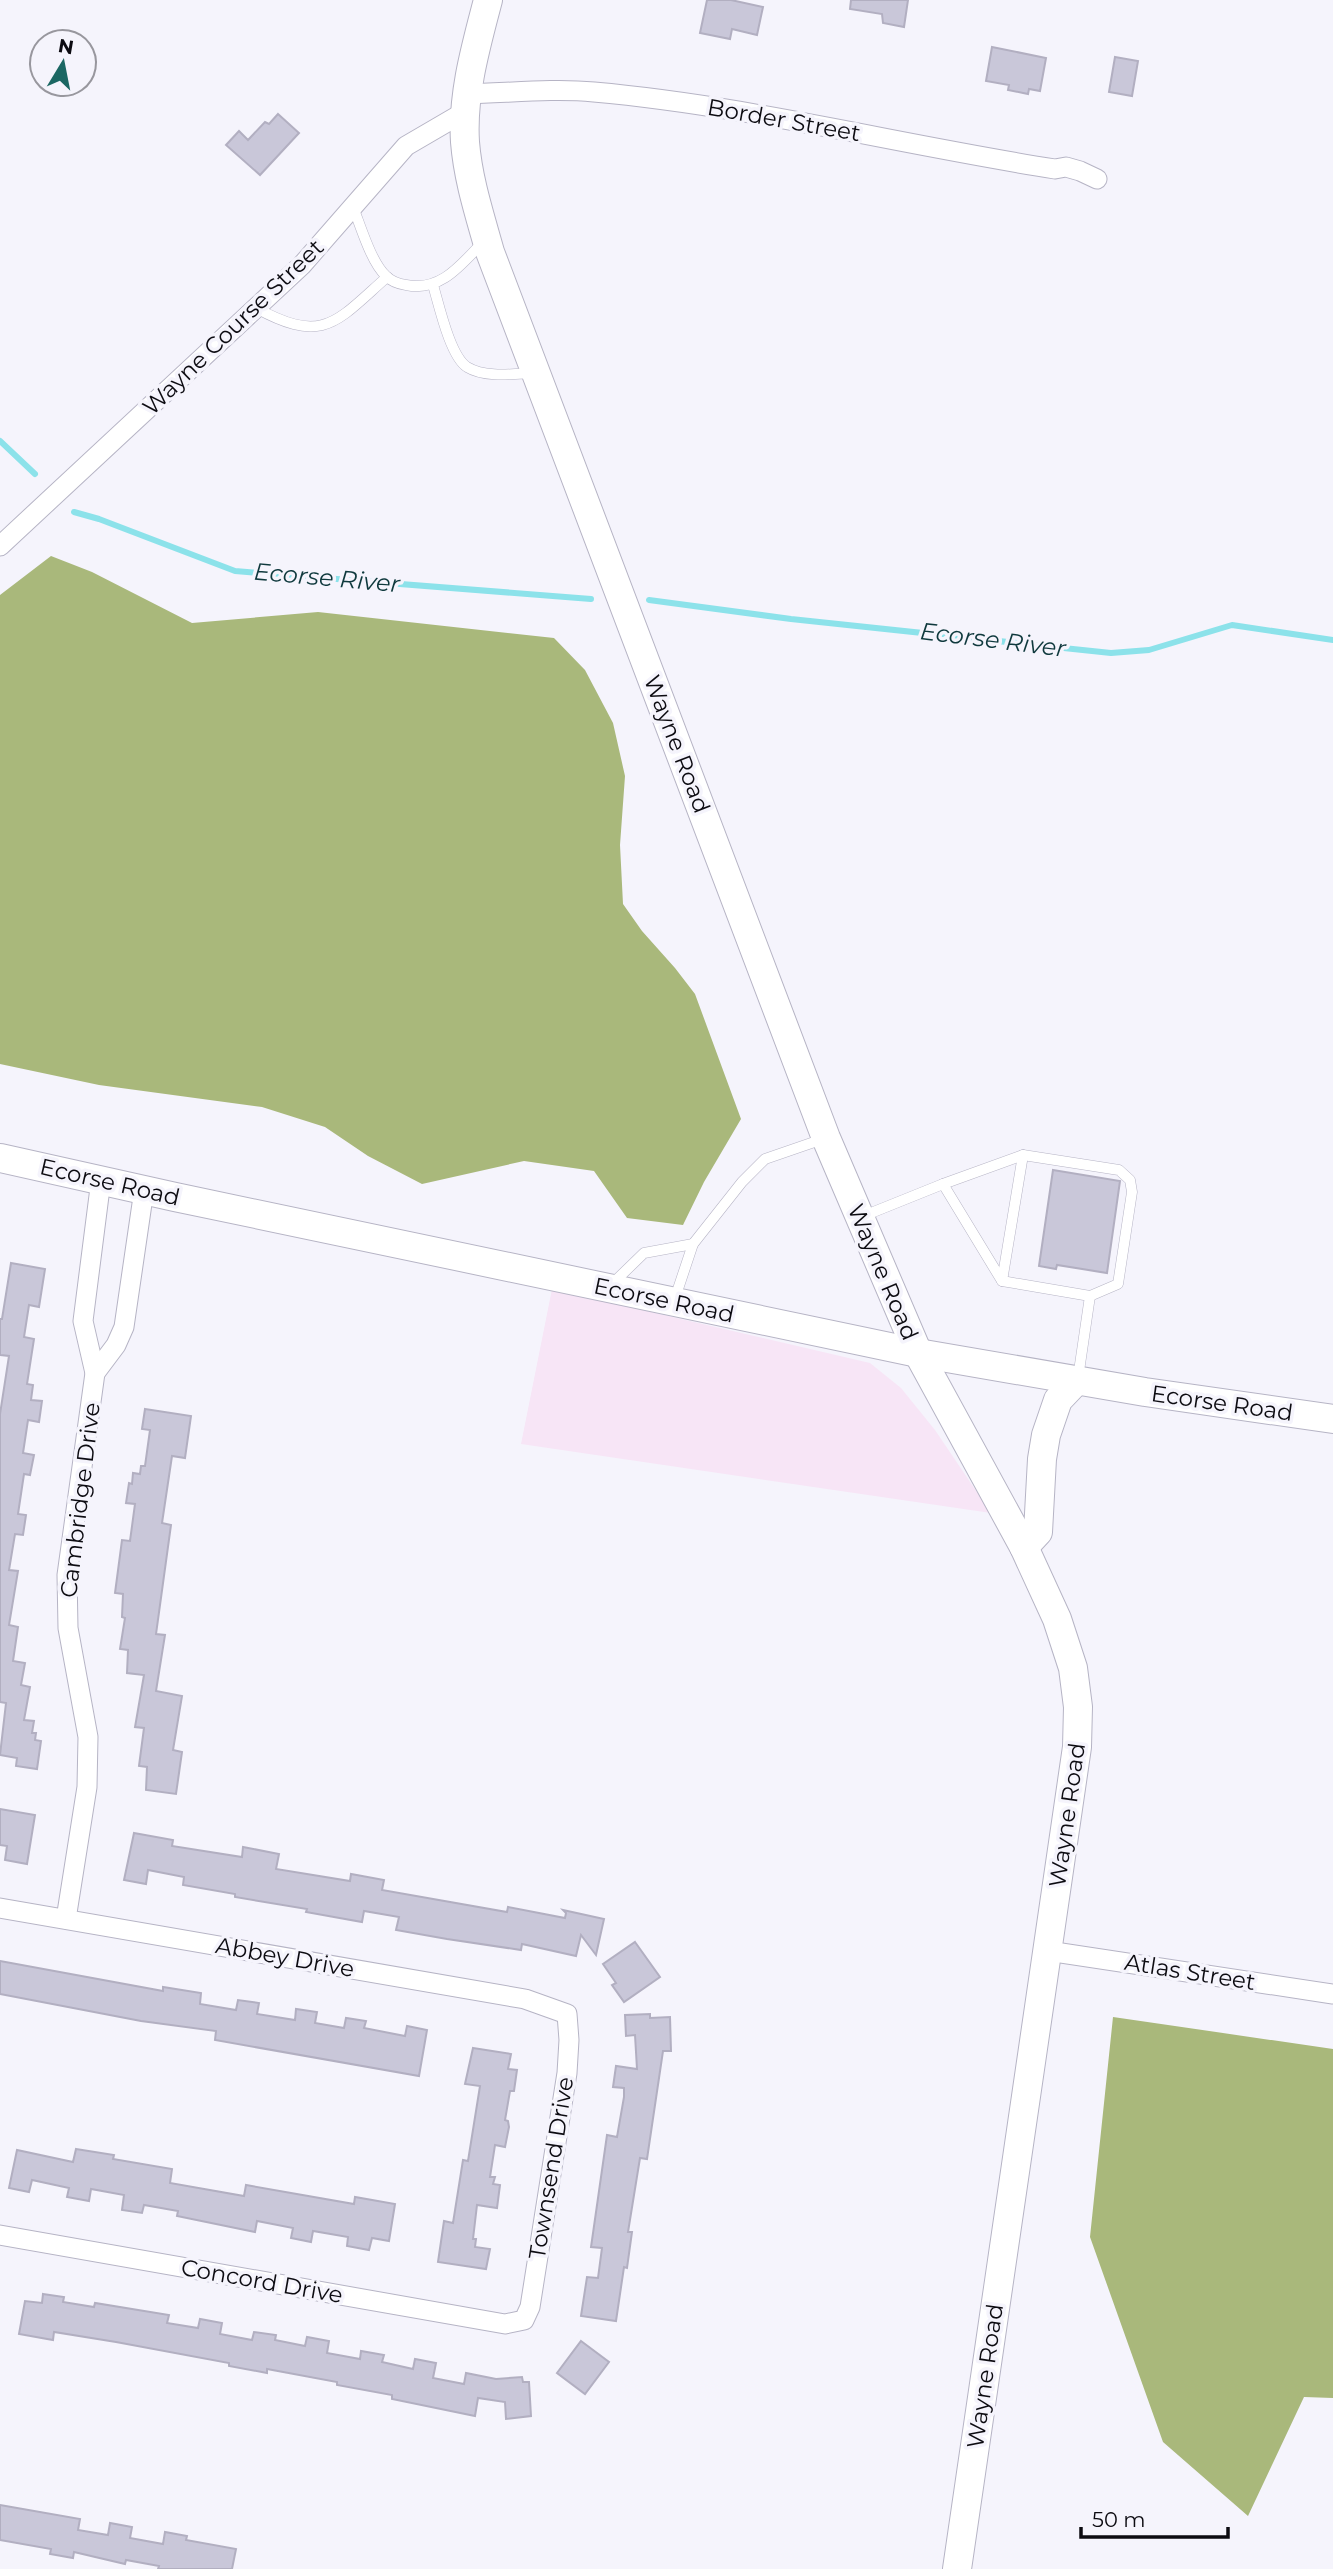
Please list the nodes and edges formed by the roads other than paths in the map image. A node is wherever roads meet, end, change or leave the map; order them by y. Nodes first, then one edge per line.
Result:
1 (488, 0) edge
2 (466, 102) junction
3 (1097, 179) dead end
4 (353, 207) junction
5 (486, 238) junction
6 (387, 277) junction
7 (433, 285) junction
8 (256, 308) junction
9 (536, 373) junction
10 (0, 546) edge
11 (827, 1138) junction
12 (1023, 1155) junction
13 (0, 1158) edge
14 (101, 1180) junction
15 (943, 1184) junction
16 (144, 1190) junction
17 (860, 1217) junction
18 (694, 1244) junction
19 (1002, 1281) junction
20 (608, 1288) junction
21 (1090, 1296) junction
22 (673, 1302) junction
23 (918, 1353) junction
24 (95, 1373) junction
25 (1077, 1380) junction
26 (1333, 1419) edge
27 (1024, 1547) junction
28 (0, 1908) edge
29 (66, 1919) junction
30 (1048, 1951) junction
31 (1333, 1994) edge
32 (567, 2014) joint
33 (0, 2235) edge
34 (524, 2320) joint
35 (957, 2569) edge

1 - 2 main road, Wayne Road
2 - 3 street, Border Street
2 - 4 street, Wayne Course Street
2 - 5 main road, Wayne Road
4 - 6 lane
4 - 8 street, Wayne Course Street
5 - 7 lane
5 - 9 main road, Wayne Road
6 - 7 lane
6 - 8 lane
7 - 9 lane
8 - 10 street, Wayne Course Street
9 - 11 main road, Wayne Road
11 - 17 main road, Wayne Road
11 - 18 lane
12 - 15 lane
12 - 19 lane
12 - 21 lane
13 - 14 main road, Ecorse Road
14 - 16 main road, Ecorse Road
14 - 24 street, Cambridge Drive
15 - 17 lane
15 - 19 lane
16 - 20 main road, Ecorse Road
16 - 24 street, Cambridge Drive
17 - 23 main road, Wayne Road
18 - 20 lane
18 - 22 lane
19 - 21 lane
20 - 22 main road, Ecorse Road
21 - 25 lane
22 - 23 main road, Ecorse Road
23 - 25 main road, Ecorse Road
23 - 27 main road, Wayne Road
24 - 29 street, Cambridge Drive
25 - 26 main road, Ecorse Road
25 - 27 main road
27 - 30 main road, Wayne Road
28 - 29 street, Abbey Drive
29 - 32 street, Abbey Drive
30 - 31 street, Atlas Street
30 - 35 main road, Wayne Road
32 - 34 street, Townsend Drive
33 - 34 street, Concord Drive

